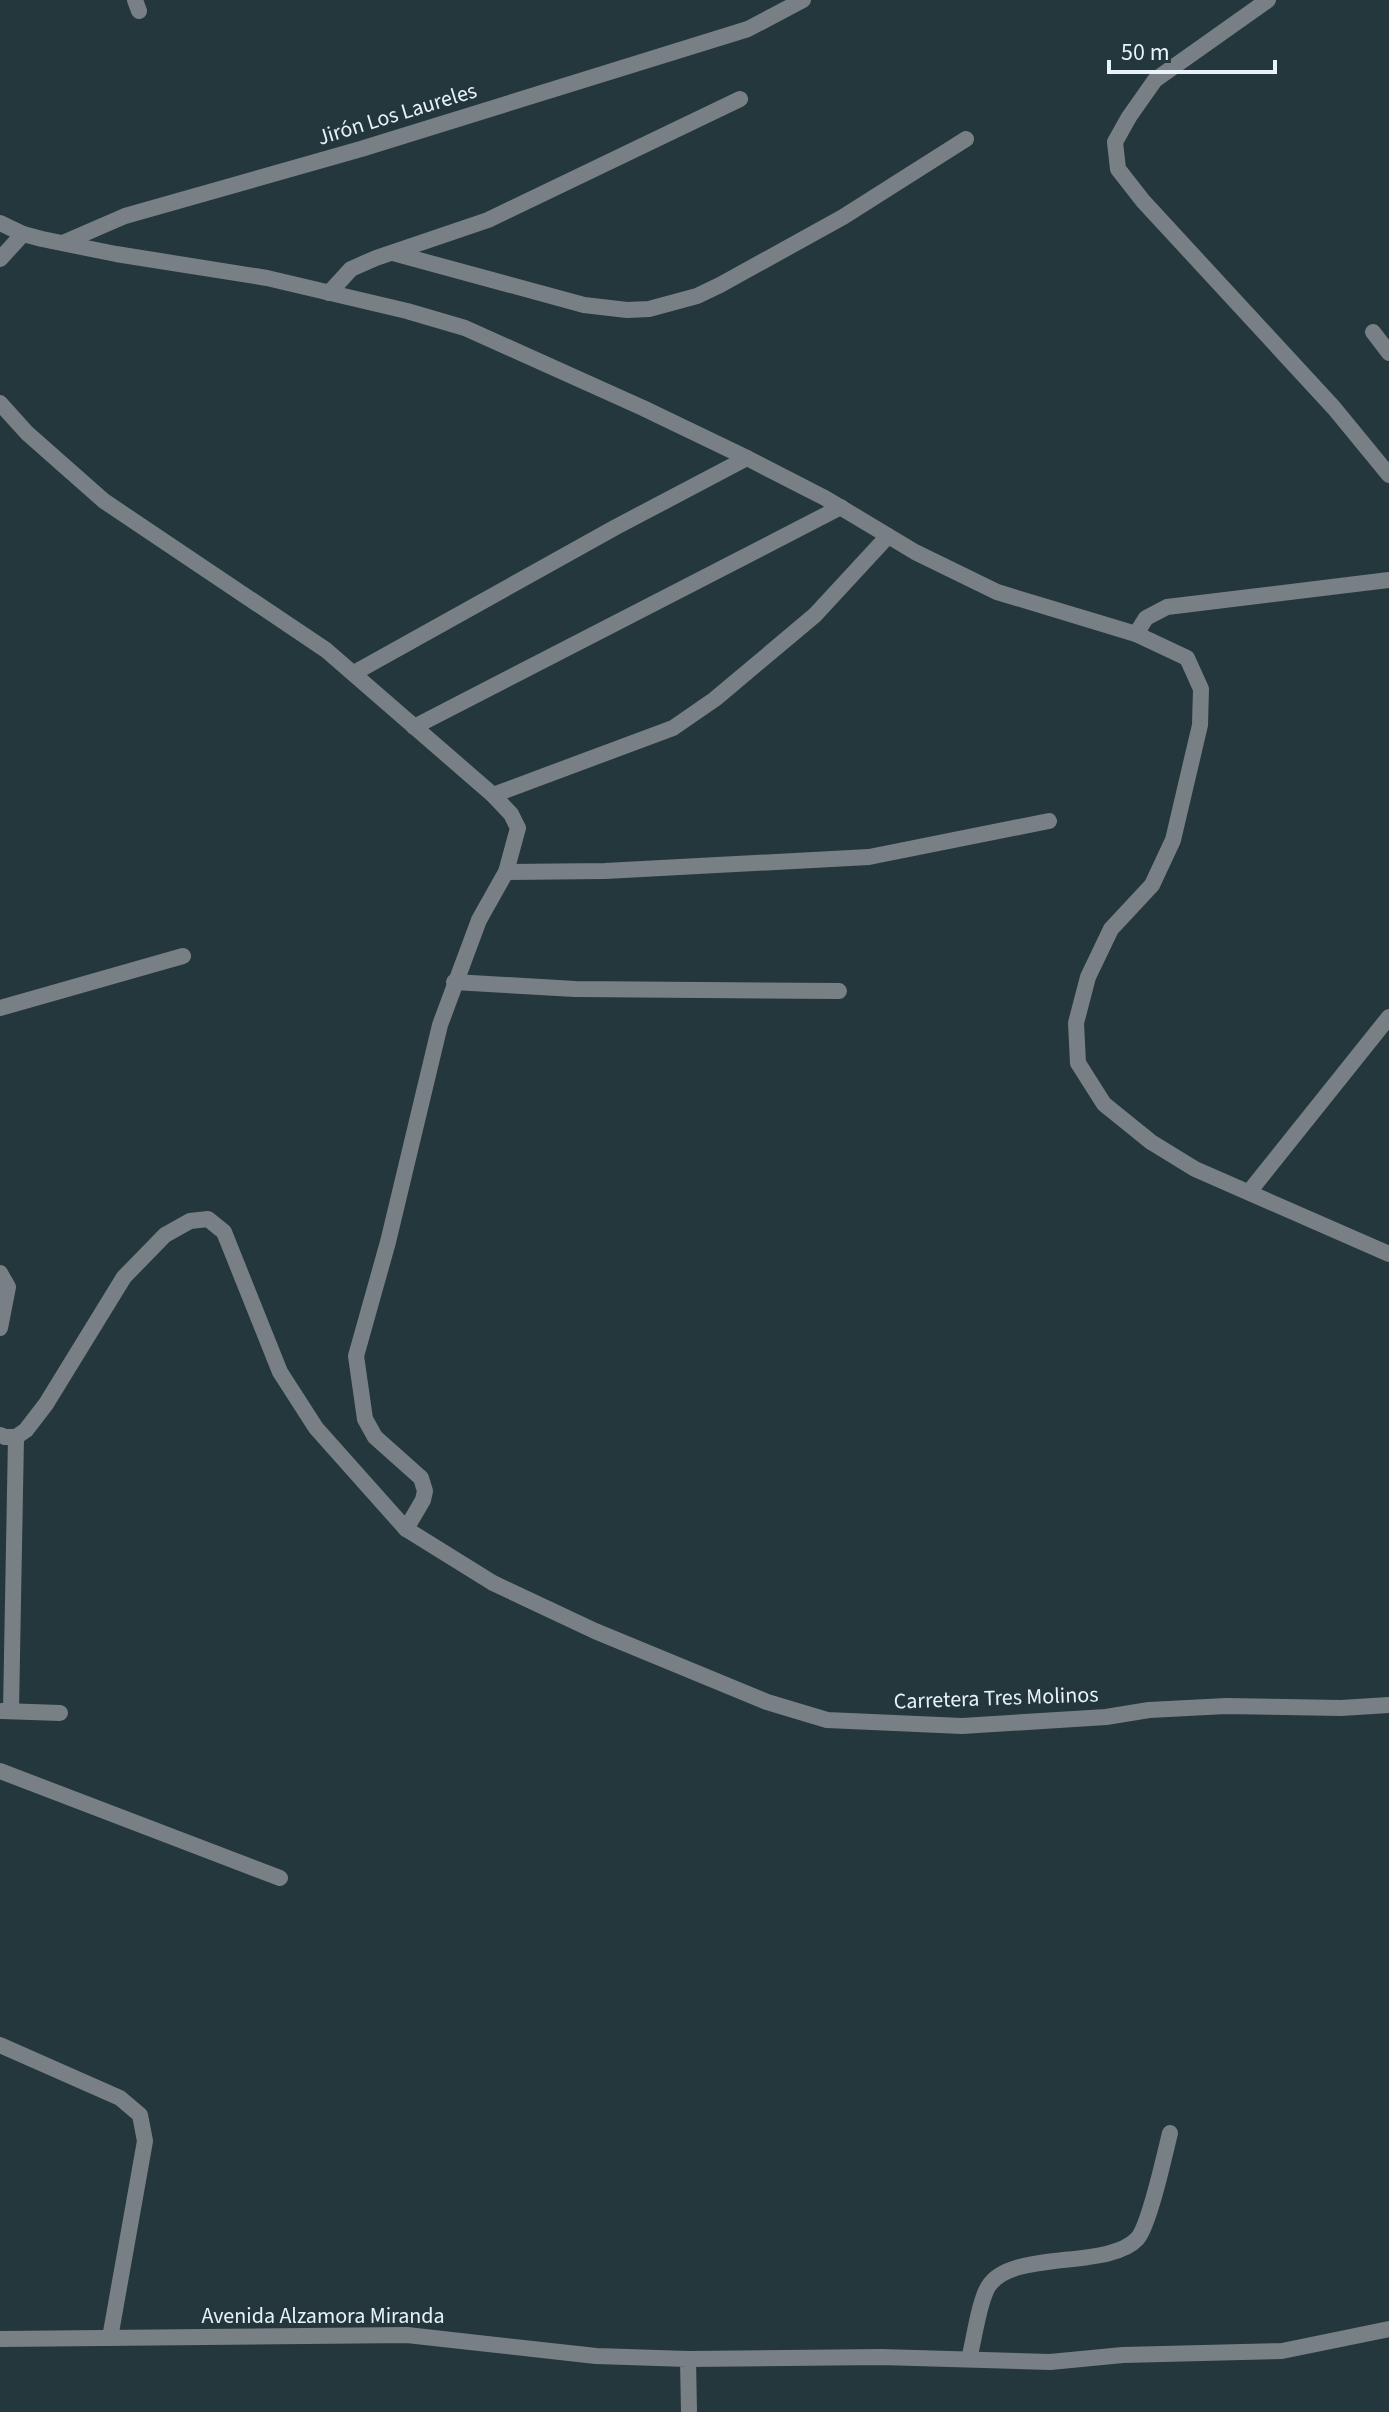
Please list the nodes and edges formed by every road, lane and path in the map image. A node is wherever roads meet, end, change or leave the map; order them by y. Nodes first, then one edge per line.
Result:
1 (803, 0) edge
2 (1268, 0) edge
3 (740, 99) dead end
4 (966, 139) dead end
5 (0, 223) edge
6 (23, 234) junction
7 (65, 242) junction
8 (393, 253) junction
9 (0, 259) edge
10 (329, 293) junction
11 (1373, 332) dead end
12 (1389, 353) edge
13 (0, 403) edge
14 (747, 458) junction
15 (1389, 475) edge
16 (841, 507) junction
17 (888, 536) junction
18 (1389, 580) edge
19 (1136, 634) junction
20 (354, 673) junction
21 (414, 727) junction
22 (493, 795) junction
23 (1049, 821) dead end
24 (506, 872) junction
25 (183, 956) dead end
26 (454, 982) junction
27 (839, 991) dead end
28 (0, 1008) edge
29 (1389, 1017) edge
30 (1249, 1192) junction
31 (1389, 1254) edge
32 (0, 1273) edge
33 (0, 1328) edge
34 (8, 1436) edge
35 (406, 1529) junction
36 (7, 1580) edge
37 (1389, 1705) edge
38 (6, 1711) edge
39 (60, 1713) dead end
40 (0, 1771) edge
41 (280, 1878) dead end
42 (0, 2045) edge
43 (1170, 2133) dead end
44 (1389, 2329) edge
45 (110, 2338) junction
46 (2, 2342) edge
47 (688, 2359) junction
48 (969, 2359) junction
49 (689, 2412) edge

1 - 7 street, Jirón Los Laureles
2 - 15 street
3 - 8 street
4 - 8 street
5 - 6 street
6 - 7 street
6 - 9 street
7 - 10 street
8 - 10 street
10 - 14 street
11 - 12 street
13 - 20 street
14 - 16 street
14 - 20 street
16 - 17 street
16 - 21 street
17 - 19 street
17 - 22 street
18 - 19 street
19 - 30 street
20 - 21 street
21 - 22 street
22 - 24 street
23 - 24 street
24 - 26 street
25 - 28 street
26 - 27 street
26 - 35 street
29 - 30 street
30 - 31 street
32 - 33 street
34 - 35 street, Carretera Tres Molinos
34 - 36 street
35 - 37 street, Carretera Tres Molinos
36 - 38 street
38 - 39 street
40 - 41 street
42 - 45 street
43 - 48 street
44 - 48 street, Avenida Alzamora Miranda
45 - 46 street, Avenida Alzamora Miranda
45 - 47 street, Avenida Alzamora Miranda
47 - 48 street, Avenida Alzamora Miranda
47 - 49 street

